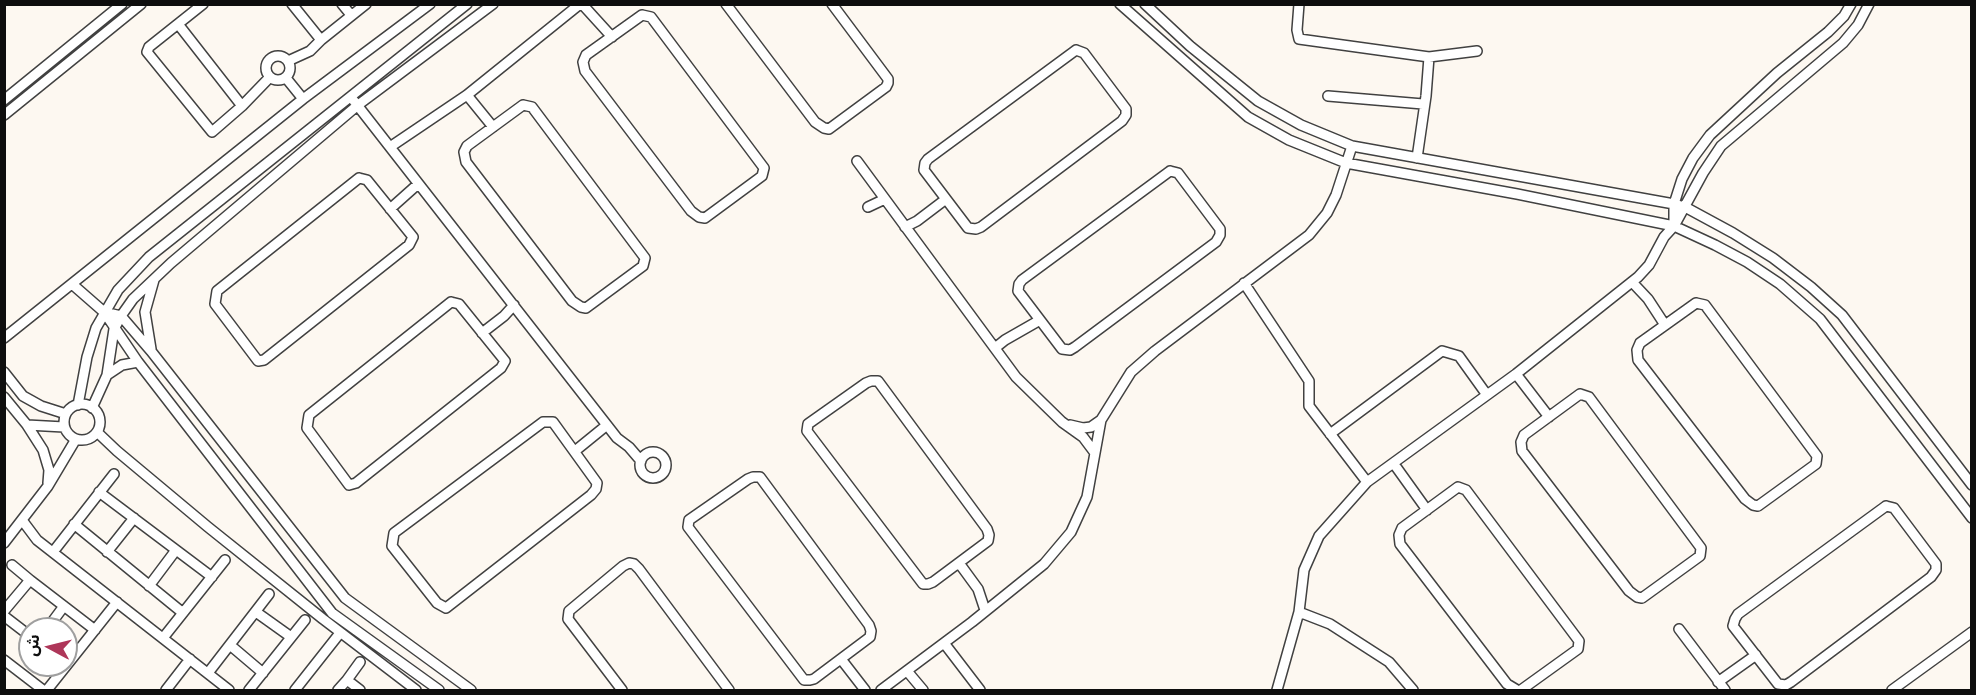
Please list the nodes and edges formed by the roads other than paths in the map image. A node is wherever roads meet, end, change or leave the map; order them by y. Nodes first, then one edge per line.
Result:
1 (122, 4) edge
2 (141, 4) edge
3 (203, 4) edge
4 (292, 4) edge
5 (342, 4) edge
6 (366, 4) edge
7 (430, 4) edge
8 (467, 4) edge
9 (494, 4) edge
10 (581, 4) edge
11 (726, 4) edge
12 (832, 4) edge
13 (1120, 4) edge
14 (1145, 4) edge
15 (1299, 4) edge
16 (1851, 4) edge
17 (1869, 4) edge
18 (351, 15) junction
19 (178, 24) junction
20 (612, 37) junction
21 (321, 40) junction
22 (1477, 51) dead end
23 (1429, 57) junction
24 (288, 61) junction
25 (270, 77) junction
26 (286, 78) junction
27 (467, 95) junction
28 (1329, 96) dead end
29 (351, 97) junction
30 (303, 99) junction
31 (4, 100) edge
32 (1424, 104) junction
33 (358, 105) junction
34 (242, 106) junction
35 (4, 115) edge
36 (493, 127) junction
37 (1352, 146) junction
38 (390, 147) junction
39 (1417, 158) junction
40 (857, 161) dead end
41 (1346, 163) junction
42 (418, 184) junction
43 (885, 199) junction
44 (946, 199) junction
45 (1674, 204) junction
46 (868, 207) dead end
47 (1685, 207) junction
48 (390, 209) junction
49 (1674, 226) junction
50 (905, 227) junction
51 (154, 279) junction
52 (1632, 282) junction
53 (1244, 283) junction
54 (72, 284) junction
55 (514, 305) junction
56 (104, 312) junction
57 (121, 316) junction
58 (1040, 320) junction
59 (1665, 325) junction
60 (114, 328) junction
61 (482, 333) junction
62 (4, 338) edge
63 (995, 348) junction
64 (151, 351) junction
65 (138, 362) junction
66 (4, 372) edge
67 (1516, 374) junction
68 (107, 375) junction
69 (1487, 395) junction
70 (23, 396) junction
71 (4, 397) edge
72 (11, 405) junction
73 (78, 405) junction
74 (92, 408) junction
75 (66, 414) junction
76 (1549, 417) junction
77 (1101, 420) junction
78 (1062, 422) junction
79 (27, 425) junction
80 (608, 425) junction
81 (64, 427) junction
82 (97, 432) junction
83 (1330, 434) junction
84 (76, 439) junction
85 (575, 451) junction
86 (1095, 453) junction
87 (641, 461) dead end
88 (1394, 464) junction
89 (114, 474) dead end
90 (1367, 482) junction
91 (1971, 485) edge
92 (48, 486) junction
93 (99, 492) junction
94 (1427, 510) junction
95 (134, 518) junction
96 (1971, 518) edge
97 (22, 520) junction
98 (74, 525) junction
99 (4, 543) edge
100 (176, 550) junction
101 (53, 552) junction
102 (107, 552) junction
103 (225, 560) dead end
104 (959, 563) junction
105 (12, 565) dead end
106 (212, 577) junction
107 (30, 580) junction
108 (148, 586) junction
109 (269, 594) dead end
110 (117, 602) junction
111 (64, 606) junction
112 (985, 610) junction
113 (4, 611) edge
114 (256, 612) junction
115 (1299, 612) junction
116 (183, 614) junction
117 (4, 616) edge
118 (56, 617) edge
119 (305, 620) dead end
120 (18, 627) edge
121 (1679, 629) dead end
122 (95, 630) junction
123 (1971, 632) edge
124 (340, 633) junction
125 (291, 637) junction
126 (163, 638) junction
127 (944, 643) junction
128 (230, 645) junction
129 (78, 651) edge
130 (1756, 655) junction
131 (190, 658) junction
132 (841, 659) junction
133 (4, 660) edge
134 (360, 662) dead end
135 (907, 671) junction
136 (208, 673) junction
137 (263, 673) junction
138 (56, 677) edge
139 (347, 680) junction
140 (1718, 682) junction
141 (45, 690) edge
142 (166, 690) edge
143 (229, 690) edge
144 (249, 690) edge
145 (295, 690) edge
146 (338, 690) edge
147 (360, 690) edge
148 (416, 690) edge
149 (439, 690) edge
150 (471, 690) edge
151 (622, 690) edge
152 (729, 690) edge
153 (865, 690) edge
154 (881, 690) edge
155 (923, 690) edge
156 (980, 690) edge
157 (1276, 690) edge
158 (1413, 690) edge
159 (1519, 690) edge
160 (1725, 690) edge
161 (1892, 690) edge

1 - 31 street
2 - 35 street
3 - 19 street
4 - 21 street
5 - 18 street
6 - 18 street
7 - 30 street
8 - 29 street
9 - 33 street
10 - 20 street
10 - 27 street
11 - 12 street
13 - 41 street
14 - 37 street
15 - 23 street
16 - 45 street
17 - 47 street
18 - 21 street
19 - 34 street
19 - 34 street
20 - 20 street
21 - 24 street
22 - 23 street
23 - 32 street
24 - 25 street
24 - 26 street
25 - 26 street
25 - 34 street
26 - 30 street
27 - 36 street
27 - 38 street
28 - 32 street
29 - 33 street
29 - 56 street
30 - 54 street
32 - 39 street
33 - 38 street
33 - 51 street
36 - 36 street
37 - 39 street
37 - 41 street
38 - 42 street
39 - 45 street
40 - 43 street
41 - 49 street
41 - 53 street
42 - 48 street
42 - 55 street
43 - 46 street
43 - 50 street
44 - 44 street
44 - 50 street
45 - 47 street
45 - 49 street
47 - 49 street
47 - 91 street
48 - 48 street
49 - 52 street
49 - 96 street
50 - 63 street
51 - 57 street
51 - 64 street
52 - 59 street
52 - 67 street
53 - 77 street
53 - 83 street
54 - 56 street
54 - 62 street
55 - 61 street
55 - 80 street
56 - 57 street
56 - 60 street
56 - 73 street
57 - 60 street
57 - 64 street
58 - 58 street
58 - 63 street
59 - 59 street
60 - 65 street
60 - 68 street
61 - 61 street
63 - 78 street
64 - 150 street
65 - 68 street
65 - 149 street
66 - 70 street
67 - 69 street
67 - 76 street
68 - 74 street
69 - 83 street
69 - 88 street
70 - 72 street
70 - 75 street
71 - 72 street
72 - 79 street
73 - 74 street
73 - 75 street
74 - 82 street
75 - 81 street
76 - 76 street
77 - 78 street
77 - 86 street
78 - 86 street
79 - 81 street
79 - 92 street
80 - 85 street
80 - 87 street
81 - 84 street
82 - 84 street
82 - 124 street
83 - 90 street
84 - 92 street
85 - 85 street
86 - 112 street
88 - 90 street
88 - 94 street
89 - 93 street
90 - 115 street
92 - 97 street
93 - 95 street
93 - 98 street
94 - 159 street
94 - 159 street
95 - 100 street
95 - 102 street
97 - 99 street
97 - 101 street
98 - 101 street
98 - 102 street
100 - 106 street
100 - 108 street
101 - 110 street
102 - 108 street
103 - 106 street
104 - 104 street
104 - 112 street
105 - 107 street
106 - 116 street
107 - 111 street
107 - 113 street
108 - 116 street
109 - 114 street
110 - 122 street
110 - 126 street
111 - 118 street
111 - 122 street
112 - 127 street
114 - 125 street
114 - 128 street
115 - 157 street
115 - 158 street
116 - 126 street
117 - 120 street
119 - 125 street
121 - 140 street
122 - 129 street
123 - 161 street
124 - 145 street
124 - 148 street
125 - 137 street
126 - 131 street
127 - 135 street
127 - 156 street
128 - 136 street
128 - 137 street
130 - 130 street
130 - 140 street
131 - 136 street
131 - 142 street
132 - 132 street
132 - 153 street
133 - 141 street
134 - 139 street
135 - 154 street
135 - 155 street
136 - 143 street
137 - 144 street
138 - 141 street
139 - 146 street
139 - 147 street
140 - 160 street
151 - 152 street

